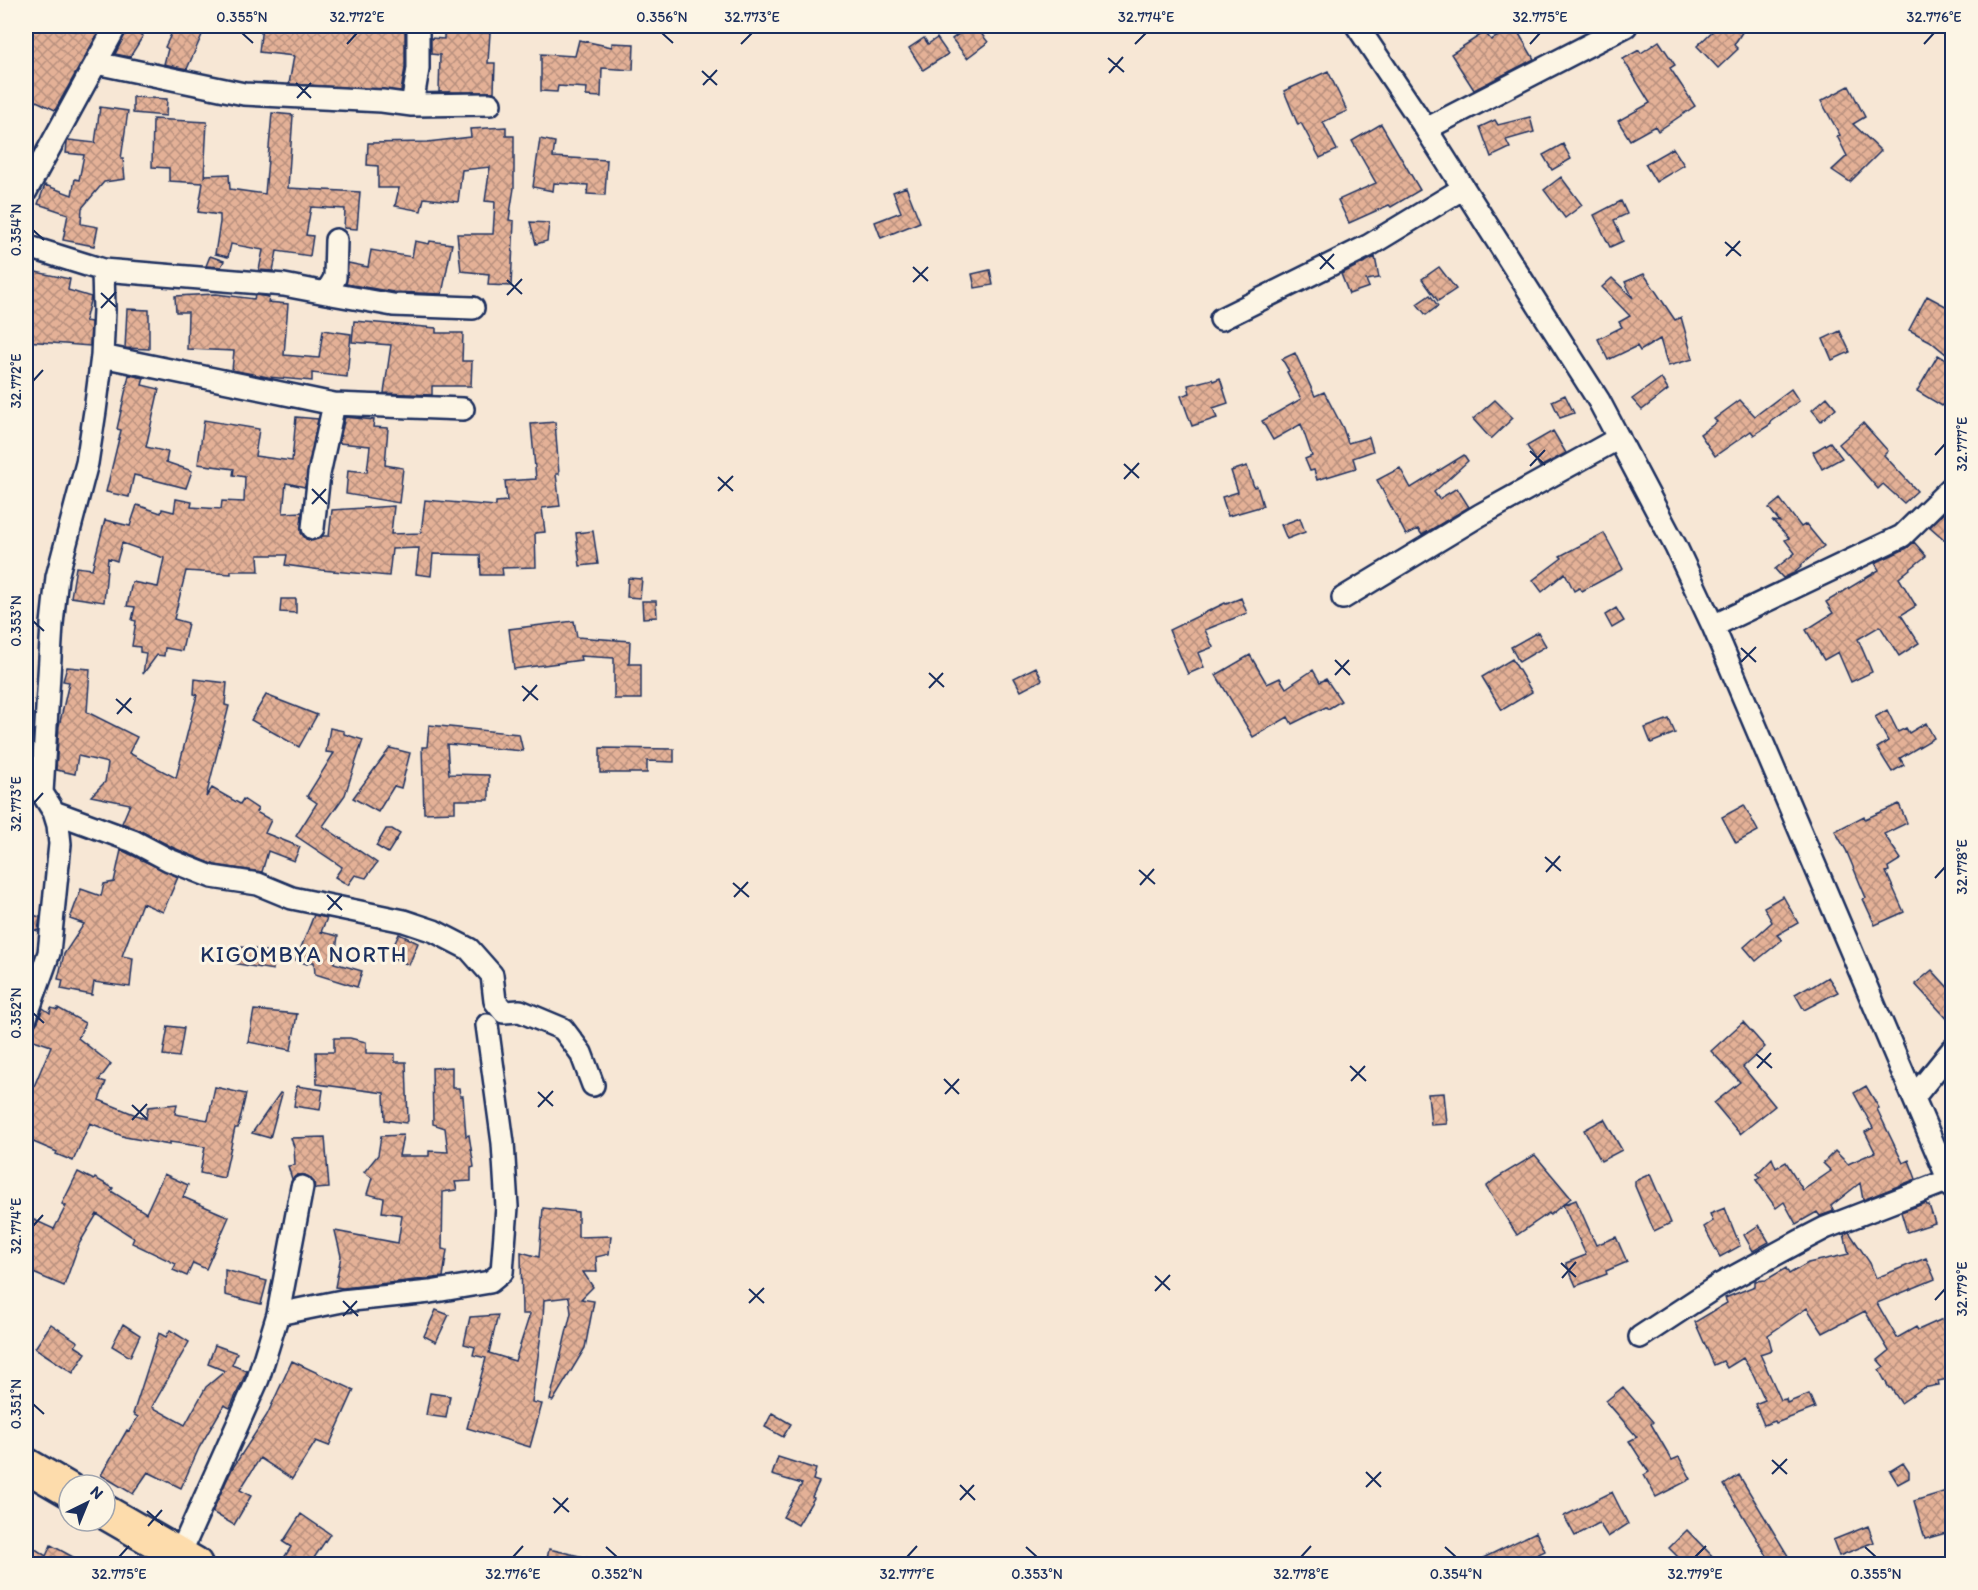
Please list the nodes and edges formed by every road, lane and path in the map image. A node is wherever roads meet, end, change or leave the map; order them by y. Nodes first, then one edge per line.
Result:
1 (116, 26) edge
2 (418, 26) edge
3 (1357, 26) edge
4 (1626, 26) edge
5 (96, 63) junction
6 (490, 104) dead end
7 (412, 105) junction
8 (1426, 129) junction
9 (1462, 189) junction
10 (26, 191) edge
11 (336, 240) dead end
12 (26, 246) edge
13 (103, 270) junction
14 (326, 293) junction
15 (473, 308) dead end
16 (1221, 319) dead end
17 (102, 356) junction
18 (334, 404) junction
19 (463, 409) dead end
20 (1619, 438) junction
21 (1953, 487) edge
22 (313, 528) dead end
23 (1344, 598) dead end
24 (1713, 626) junction
25 (34, 792) edge
26 (54, 812) junction
27 (26, 1017) edge
28 (487, 1025) dead end
29 (1953, 1050) edge
30 (593, 1085) dead end
31 (1914, 1097) junction
32 (1951, 1184) edge
33 (302, 1187) dead end
34 (278, 1314) junction
35 (1640, 1337) dead end
36 (26, 1465) edge
37 (57, 1483) edge
38 (117, 1519) edge
39 (187, 1560) edge

1 - 5 street
2 - 7 street
3 - 8 street
4 - 8 street
5 - 7 street
5 - 10 street
6 - 7 street
8 - 9 street
9 - 16 street
9 - 20 street
11 - 14 street
12 - 13 street
13 - 14 street
13 - 17 street
14 - 15 street
17 - 18 street
17 - 25 street
18 - 19 street
18 - 22 street
20 - 23 street
20 - 24 street
21 - 24 street
24 - 31 street
25 - 26 street
26 - 27 street
26 - 30 street
28 - 34 street
29 - 31 street
31 - 32 street
32 - 35 street
33 - 34 street
34 - 39 street
36 - 37 highway
38 - 39 highway

